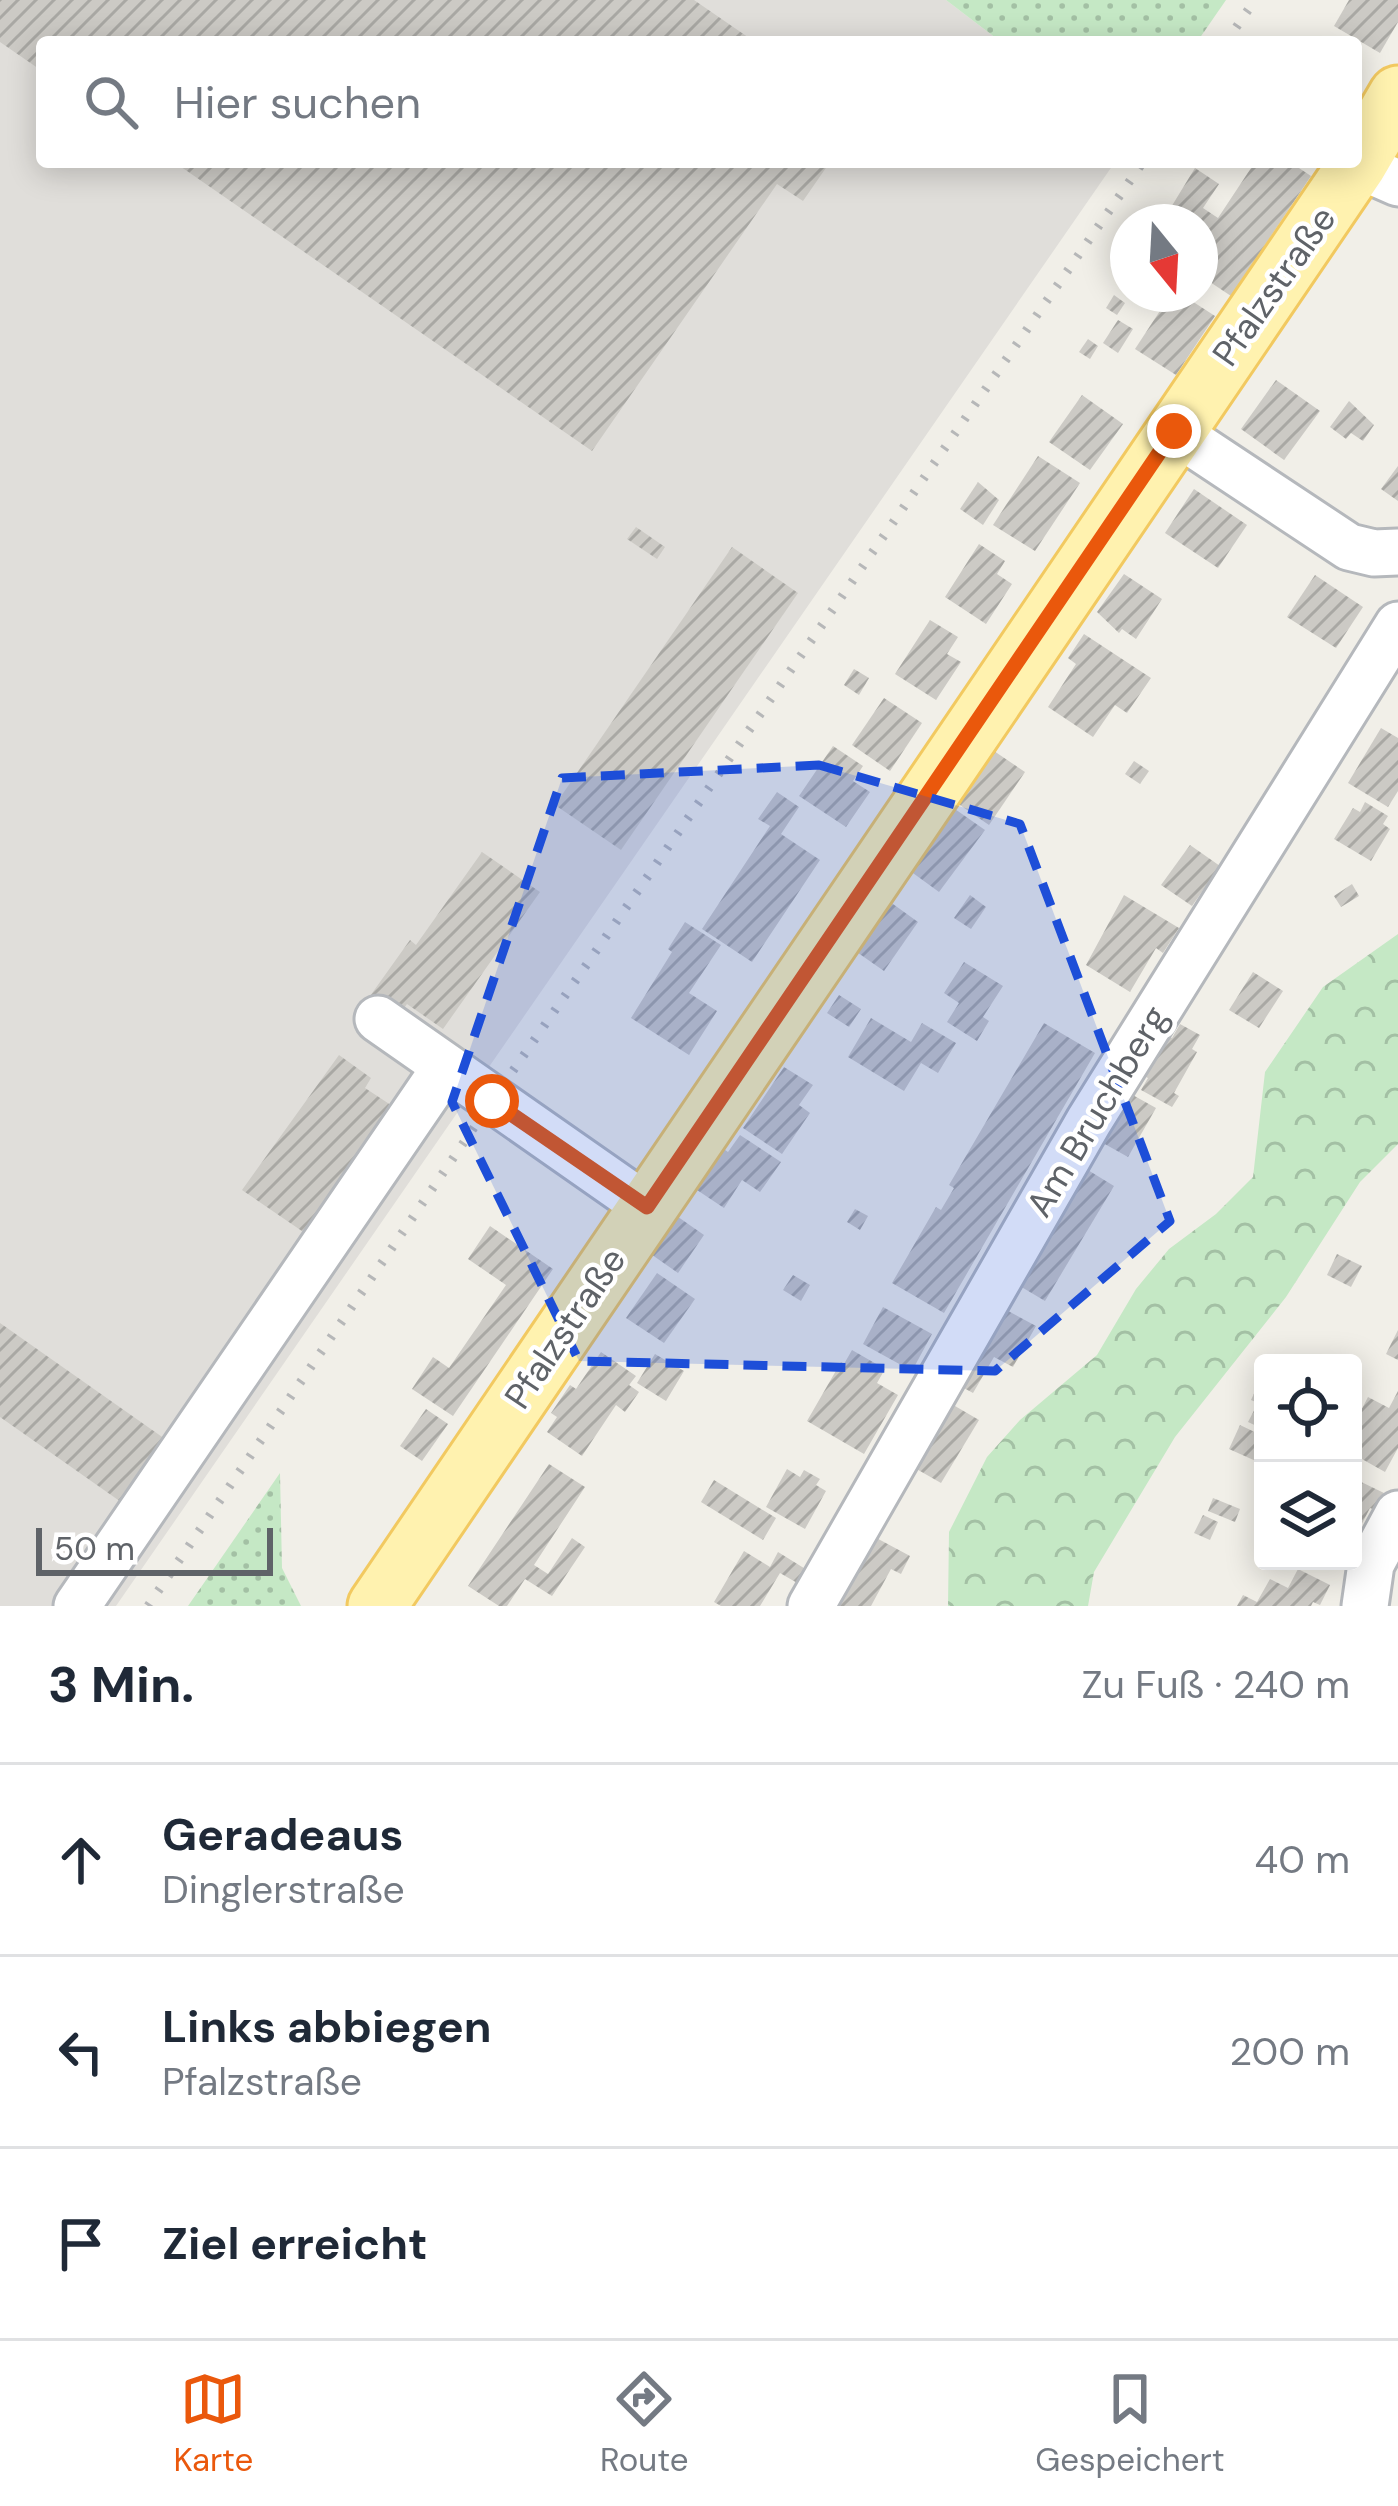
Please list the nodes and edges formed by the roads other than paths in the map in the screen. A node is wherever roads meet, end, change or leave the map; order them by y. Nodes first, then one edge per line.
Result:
1 (1398, 95) edge
2 (1378, 174) edge
3 (1174, 431) junction
4 (1398, 552) edge
5 (1398, 625) edge
6 (379, 1019) dead end
7 (445, 1069) junction
8 (647, 1207) junction
9 (1398, 1514) edge
10 (76, 1606) edge
11 (377, 1606) edge
12 (811, 1606) edge
13 (1365, 1606) edge

1 - 2 main road, Pfalzstraße
2 - 3 main road, Pfalzstraße
3 - 4 street
3 - 8 main road, Pfalzstraße
5 - 12 street, Am Bruchberg
6 - 7 street
7 - 8 street
7 - 10 street
8 - 11 main road, Pfalzstraße
9 - 13 street

